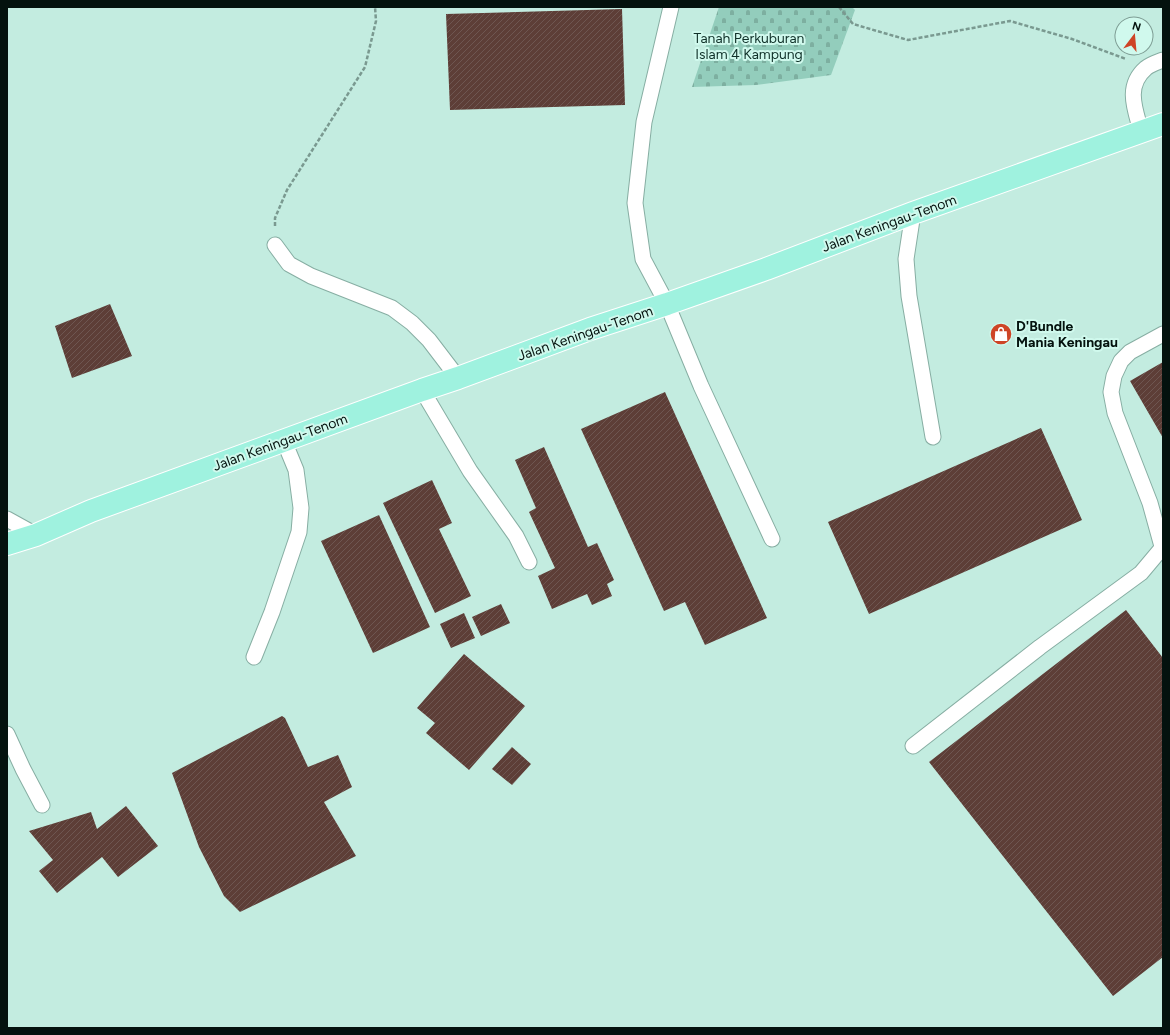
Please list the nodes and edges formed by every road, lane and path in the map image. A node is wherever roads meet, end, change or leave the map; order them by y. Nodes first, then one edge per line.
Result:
1 (375, 7) edge
2 (671, 7) edge
3 (839, 7) edge
4 (1163, 60) edge
5 (1147, 67) junction
6 (1163, 124) edge
7 (1141, 131) junction
8 (912, 213) junction
9 (275, 245) joint
10 (667, 304) junction
11 (1163, 334) edge
12 (458, 378) junction
13 (422, 390) junction
14 (933, 437) dead end
15 (284, 441) junction
16 (7, 519) edge
17 (36, 535) junction
18 (772, 539) dead end
19 (7, 544) edge
20 (1163, 549) edge
21 (529, 562) dead end
22 (254, 658) dead end
23 (7, 734) edge
24 (913, 746) dead end
25 (42, 805) dead end

1 - 9 path
2 - 10 lane
3 - 5 path
4 - 5 lane
5 - 7 lane
6 - 7 main road, Jalan Keningau-Tenom
7 - 8 main road, Jalan Keningau-Tenom
8 - 10 main road, Jalan Keningau-Tenom
8 - 14 lane
9 - 12 lane
10 - 12 main road, Jalan Keningau-Tenom
10 - 18 lane
11 - 20 lane
12 - 13 main road, Jalan Keningau-Tenom
13 - 15 main road, Jalan Keningau-Tenom
13 - 21 lane
15 - 17 main road, Jalan Keningau-Tenom
15 - 22 lane
16 - 17 lane
17 - 19 main road, Jalan Keningau-Tenom
20 - 24 lane
23 - 25 lane

